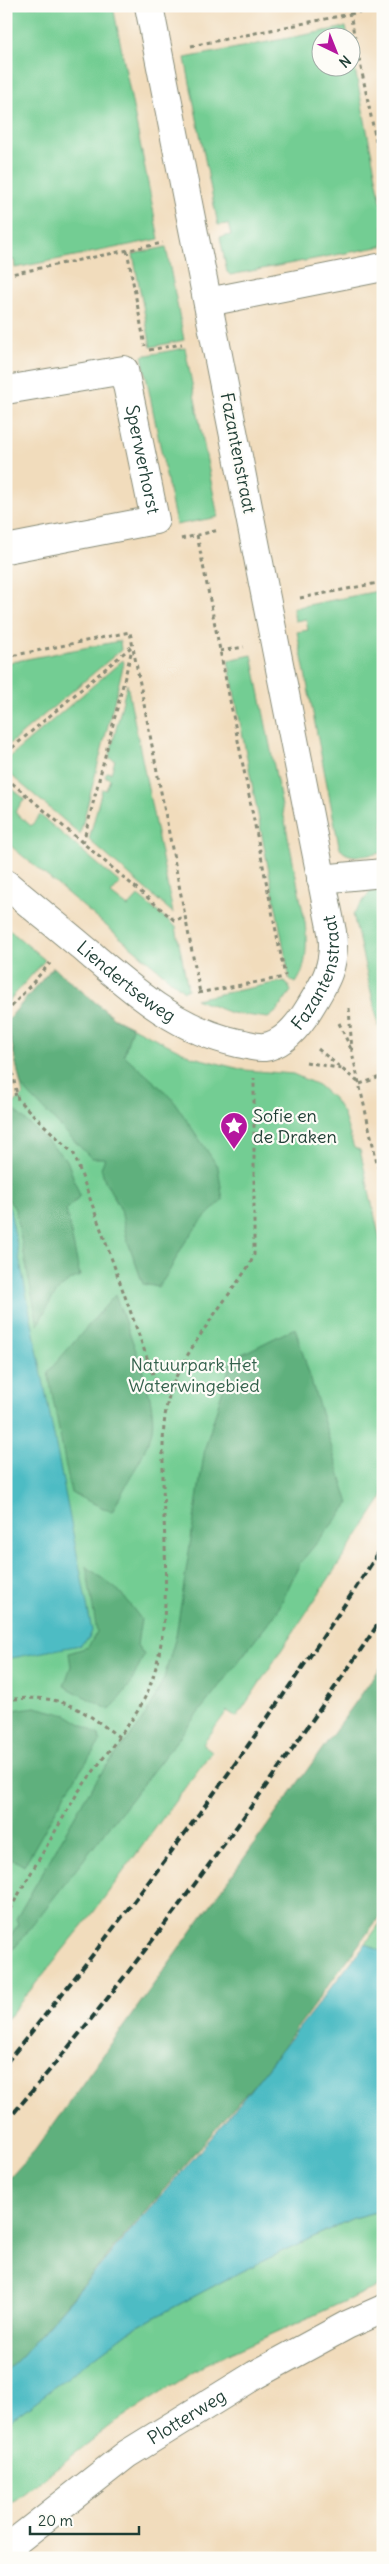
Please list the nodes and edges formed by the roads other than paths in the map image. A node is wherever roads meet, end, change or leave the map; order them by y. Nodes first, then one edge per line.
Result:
1 (148, 6) edge
2 (383, 267) edge
3 (208, 302) junction
4 (6, 390) edge
5 (6, 549) edge
6 (383, 873) edge
7 (322, 879) junction
8 (6, 884) edge
9 (259, 1047) joint
10 (383, 2310) edge
11 (6, 2549) edge

1 - 3 street, Fazantenstraat
2 - 3 street
3 - 7 street, Fazantenstraat
4 - 5 street, Sperwerhorst
6 - 7 street
7 - 9 street, Fazantenstraat
8 - 9 street, Liendertseweg
10 - 11 street, Plotterweg

